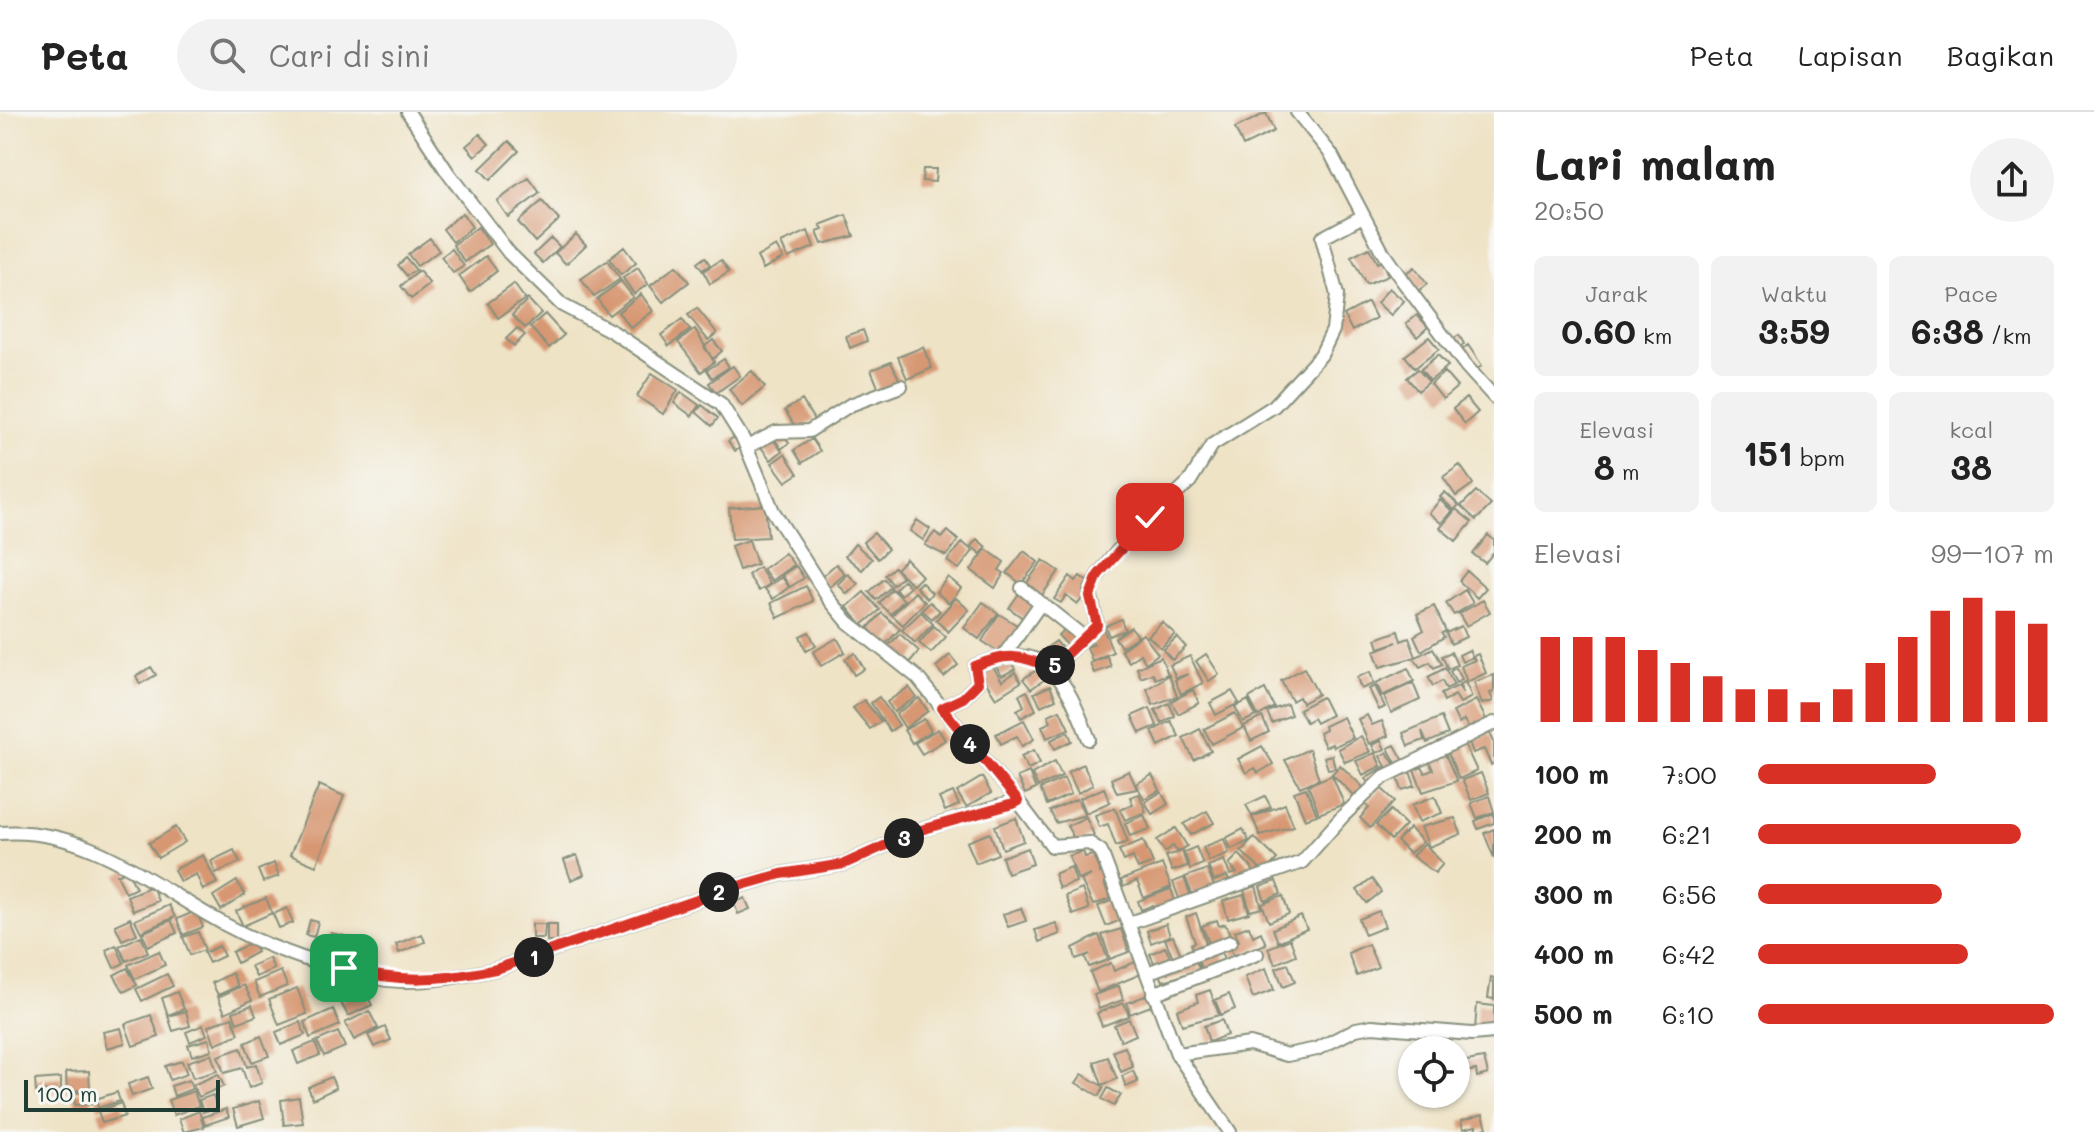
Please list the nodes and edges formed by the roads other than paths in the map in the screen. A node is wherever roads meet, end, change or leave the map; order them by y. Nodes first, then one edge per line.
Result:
1 (408, 112) edge
2 (1297, 112) edge
3 (1363, 216) junction
4 (901, 386) dead end
5 (1494, 397) edge
6 (747, 447) junction
7 (1022, 588) dead end
8 (1041, 603) junction
9 (1085, 638) junction
10 (1004, 655) junction
11 (1052, 668) junction
12 (942, 708) junction
13 (1494, 723) edge
14 (1089, 739) dead end
15 (1018, 801) junction
16 (0, 833) edge
17 (1130, 923) junction
18 (1230, 942) dead end
19 (1257, 954) dead end
20 (1147, 973) junction
21 (1153, 994) junction
22 (1494, 1032) edge
23 (1177, 1054) junction
24 (1230, 1132) edge

1 - 6 street
2 - 3 street
3 - 5 street
3 - 9 street
4 - 6 street
6 - 12 street
7 - 8 street
8 - 9 street
8 - 10 street
9 - 11 street
10 - 11 street
10 - 12 street
11 - 14 street
12 - 15 street
13 - 17 street
15 - 16 street
15 - 17 street
17 - 20 street
18 - 20 street
19 - 21 street
20 - 21 street
21 - 23 street
22 - 23 street
23 - 24 street

